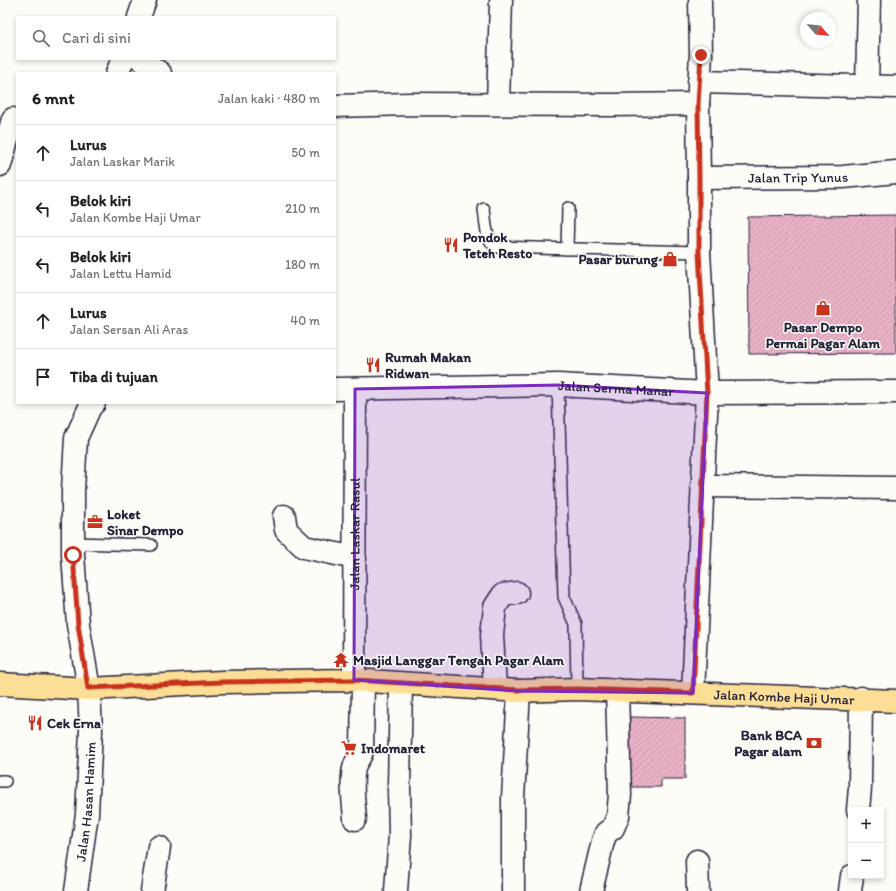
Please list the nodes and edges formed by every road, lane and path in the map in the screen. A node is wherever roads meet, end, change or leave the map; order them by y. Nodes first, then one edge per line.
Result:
1 (145, 0) edge
2 (501, 0) edge
3 (700, 0) edge
4 (869, 0) edge
5 (139, 16) edge
6 (123, 60) edge
7 (142, 60) edge
8 (117, 72) edge
9 (159, 72) edge
10 (699, 82) junction
11 (867, 85) junction
12 (896, 87) edge
13 (498, 104) junction
14 (698, 104) junction
15 (336, 106) edge
16 (10, 118) edge
17 (0, 165) edge
18 (896, 172) edge
19 (699, 178) junction
20 (568, 208) dead end
21 (484, 209) dead end
22 (567, 249) junction
23 (699, 252) junction
24 (558, 385) junction
25 (345, 389) edge
26 (896, 392) edge
27 (707, 393) junction
28 (91, 404) edge
29 (702, 486) junction
30 (896, 488) edge
31 (284, 516) dead end
32 (73, 543) junction
33 (152, 546) dead end
34 (354, 558) junction
35 (517, 593) dead end
36 (358, 681) junction
37 (0, 684) edge
38 (401, 684) junction
39 (88, 688) junction
40 (495, 689) junction
41 (577, 689) junction
42 (519, 690) junction
43 (617, 690) junction
44 (693, 693) junction
45 (861, 698) junction
46 (896, 701) edge
47 (858, 807) edge
48 (355, 819) dead end
49 (159, 848) dead end
50 (696, 861) dead end
51 (852, 879) edge
52 (76, 891) edge
53 (152, 891) edge
54 (396, 891) edge
55 (513, 891) edge
56 (591, 891) edge
57 (698, 891) edge
58 (850, 891) edge

1 - 5 street
2 - 13 street
3 - 10 street
4 - 11 street
6 - 8 street
7 - 9 street
10 - 11 street
10 - 14 street
11 - 12 street
13 - 14 street
13 - 15 street
14 - 19 street
16 - 17 street
18 - 19 street, Jalan Trip Yunus
19 - 23 street
20 - 22 lane
21 - 22 lane
22 - 23 lane
23 - 27 street
24 - 25 street, Jalan Serma Manar
24 - 27 street, Jalan Serma Manar
24 - 41 lane
25 - 34 street, Jalan Laskar Rasul
26 - 27 street, Jalan Serma Manar
27 - 29 street
28 - 32 street, Jalan Hasan Hamim
29 - 30 street
29 - 44 street
31 - 34 street
32 - 33 lane
32 - 39 street, Jalan Hasan Hamim
34 - 36 street, Jalan Laskar Rasul
35 - 40 street
36 - 38 main road, Jalan Kombe Haji Umar
36 - 39 main road, Jalan Kombe Haji Umar
36 - 48 street, Jalan Laskar Rasul
37 - 39 main road, Jalan Kombe Haji Umar
38 - 40 main road, Jalan Kombe Haji Umar
38 - 54 street
39 - 52 street, Jalan Hasan Hamim
40 - 42 main road, Jalan Kombe Haji Umar
41 - 42 main road, Jalan Kombe Haji Umar
41 - 43 main road, Jalan Kombe Haji Umar
42 - 55 street
43 - 44 main road, Jalan Kombe Haji Umar
43 - 56 street
44 - 45 main road, Jalan Kombe Haji Umar
45 - 46 main road, Jalan Kombe Haji Umar
45 - 47 street
49 - 53 street
50 - 57 street
51 - 58 street

